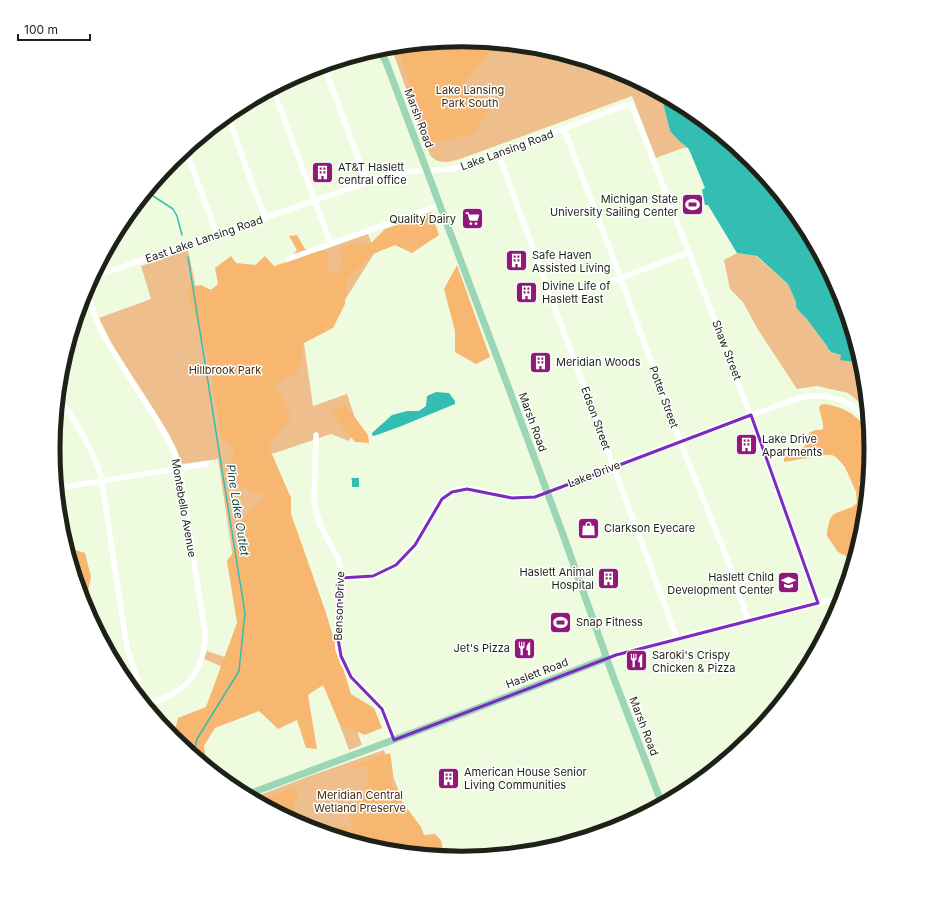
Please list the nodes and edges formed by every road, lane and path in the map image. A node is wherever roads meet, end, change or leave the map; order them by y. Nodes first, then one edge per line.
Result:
1 (383, 55) edge
2 (326, 71) edge
3 (275, 94) edge
4 (626, 105) joint
5 (230, 121) edge
6 (564, 129) junction
7 (498, 153) junction
8 (188, 156) edge
9 (427, 170) junction
10 (367, 182) junction
11 (315, 201) junction
12 (440, 205) junction
13 (266, 218) junction
14 (217, 235) junction
15 (331, 244) junction
16 (690, 252) junction
17 (288, 259) dead end
18 (100, 274) edge
19 (620, 278) junction
20 (89, 300) edge
21 (553, 303) junction
22 (63, 404) edge
23 (751, 415) junction
24 (863, 416) edge
25 (316, 435) dead end
26 (680, 441) junction
27 (208, 464) dead end
28 (614, 466) junction
29 (180, 469) junction
30 (101, 482) junction
31 (62, 487) edge
32 (548, 492) junction
33 (341, 578) junction
34 (836, 599) edge
35 (818, 603) junction
36 (748, 620) junction
37 (677, 638) junction
38 (607, 658) junction
39 (141, 690) edge
40 (151, 703) edge
41 (394, 740) junction
42 (253, 792) edge
43 (660, 799) edge

1 - 9 main road, Marsh Road
2 - 10 street
3 - 11 street
4 - 6 street, Lake Lansing Road
4 - 16 street, Shaw Street
5 - 13 street
6 - 7 street, Lake Lansing Road
6 - 19 street, Potter Street
7 - 9 street, Lake Lansing Road
7 - 21 street, Edson Street
8 - 14 street
9 - 10 street, Lake Lansing Road
9 - 12 main road, Marsh Road
10 - 11 street, Lake Lansing Road
11 - 13 street, East Lake Lansing Road
11 - 15 street
12 - 15 street
12 - 32 main road, Marsh Road
13 - 14 street, East Lake Lansing Road
14 - 18 street, East Lake Lansing Road
15 - 17 street
16 - 19 street
16 - 23 street, Shaw Street
19 - 21 street
19 - 26 street, Potter Street
20 - 29 street, Montebello Avenue
21 - 28 street, Edson Street
22 - 30 street
23 - 24 street, Lake Drive
23 - 26 street, Lake Drive
23 - 35 street, Shaw Street
25 - 33 street, Benson Drive
26 - 28 street, Lake Drive
26 - 36 street, Potter Street
27 - 29 street
28 - 32 street, Lake Drive
28 - 37 street, Edson Street
29 - 30 street
29 - 40 street, Montebello Avenue
30 - 31 street
30 - 39 street
32 - 33 street, Lake Drive
32 - 38 main road, Marsh Road
33 - 41 street, Benson Drive
34 - 35 street, Haslett Road
35 - 36 street, Haslett Road
36 - 37 street, Haslett Road
37 - 38 street, Haslett Road
38 - 41 main road, Haslett Road
38 - 43 main road, Marsh Road
41 - 42 main road, Haslett Road

